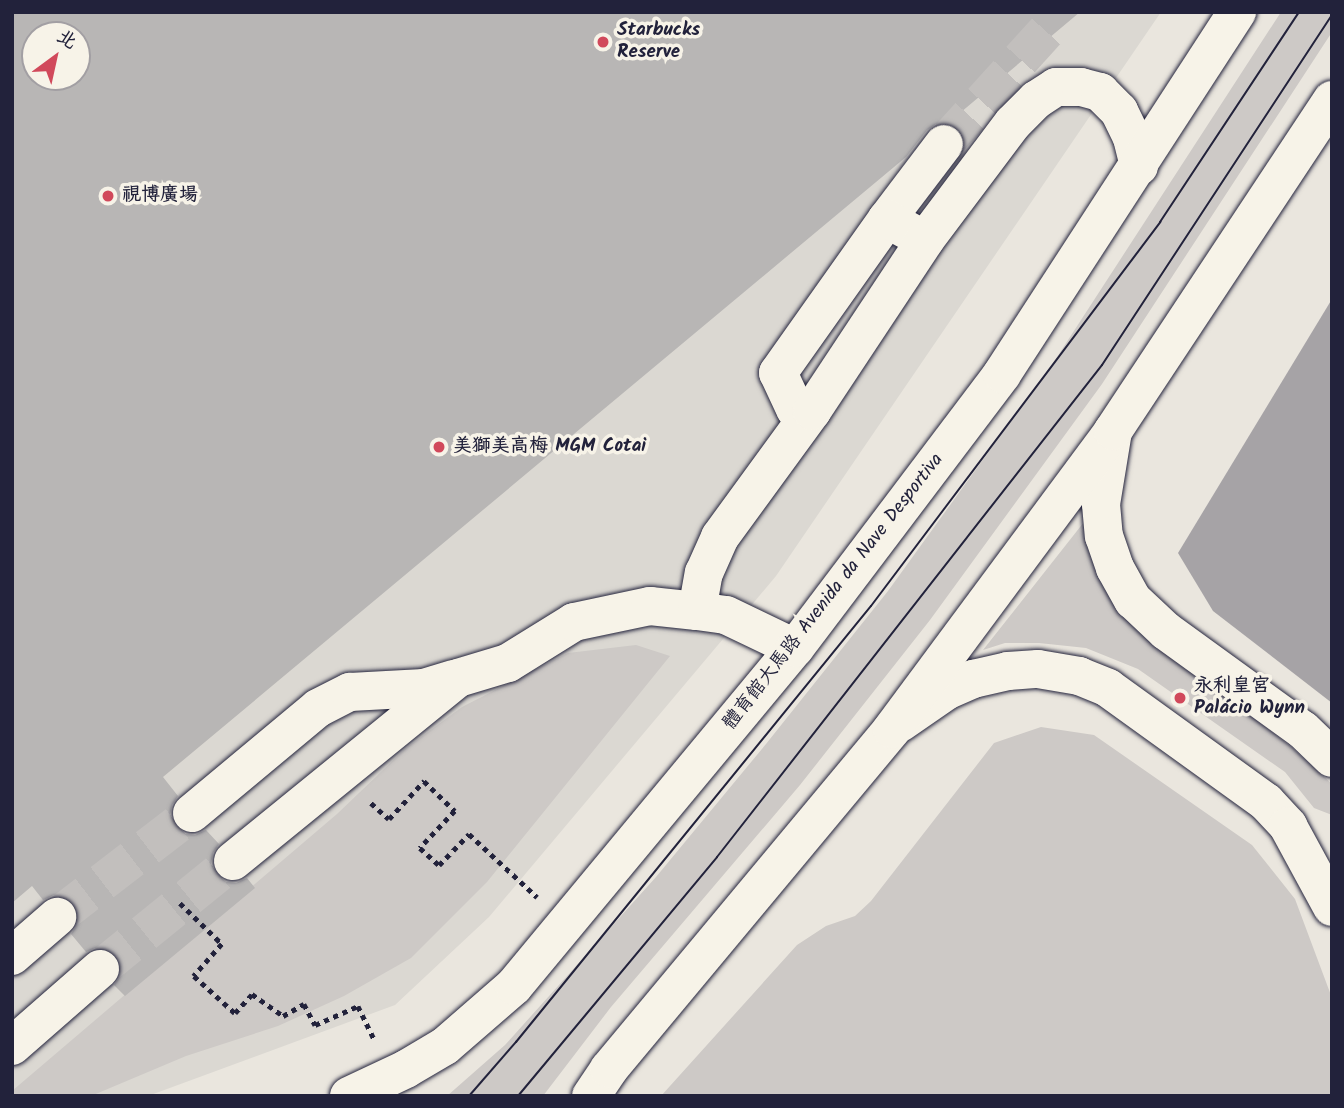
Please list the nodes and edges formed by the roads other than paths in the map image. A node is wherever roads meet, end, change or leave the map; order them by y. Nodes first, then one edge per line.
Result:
1 (1237, 12) edge
2 (1332, 100) edge
3 (944, 144) tunnel mouth
4 (1139, 166) junction
5 (887, 219) junction
6 (925, 240) junction
7 (812, 411) junction
8 (1113, 431) junction
9 (697, 611) junction
10 (795, 648) junction
11 (458, 678) junction
12 (892, 729) junction
13 (1332, 758) edge
14 (192, 813) tunnel mouth
15 (1321, 859) edge
16 (233, 861) tunnel mouth
17 (1332, 907) edge
18 (57, 917) tunnel mouth
19 (17, 954) edge
20 (100, 969) tunnel mouth
21 (12, 1046) edge
22 (349, 1096) edge
23 (591, 1096) edge

1 - 4 main road, 體育館大馬路 Avenida da Nave Desportiva
2 - 8 main road
3 - 5 main road
4 - 6 main road
4 - 10 main road, 體育館大馬路 Avenida da Nave Desportiva
5 - 6 main road
5 - 7 main road
6 - 7 main road
7 - 9 main road
8 - 12 main road
8 - 13 main road
9 - 10 main road
9 - 11 main road
10 - 22 main road, 體育館大馬路 Avenida da Nave Desportiva
11 - 14 main road
11 - 16 main road
12 - 15 main road
12 - 23 main road
15 - 17 main road
18 - 19 main road
20 - 21 main road

